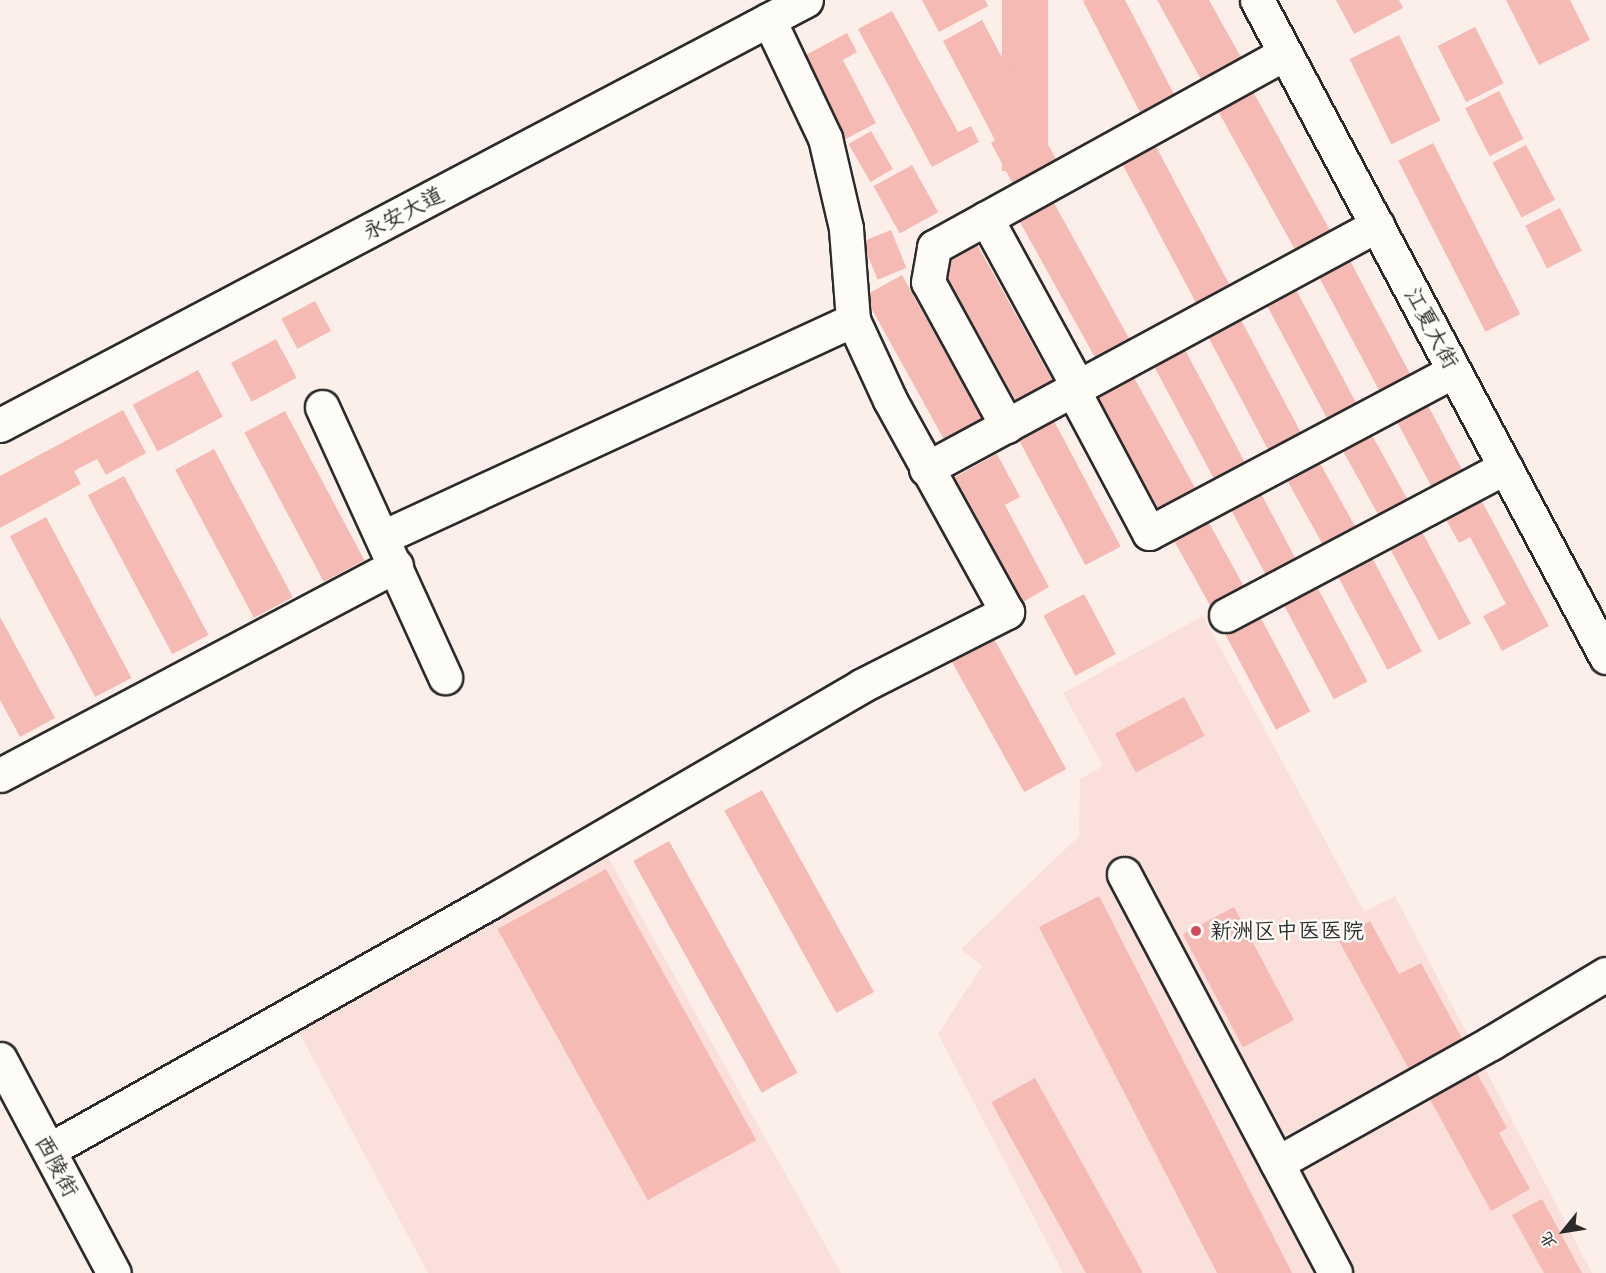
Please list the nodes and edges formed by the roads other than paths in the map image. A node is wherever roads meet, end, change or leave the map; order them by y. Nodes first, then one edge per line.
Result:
1 (806, 0) edge
2 (1257, 0) edge
3 (769, 20) junction
4 (1285, 52) junction
5 (986, 218) junction
6 (1377, 225) junction
7 (853, 320) junction
8 (1454, 371) junction
9 (1076, 388) junction
10 (322, 407) dead end
11 (0, 425) edge
12 (1007, 426) junction
13 (1505, 467) junction
14 (926, 469) junction
15 (389, 551) junction
16 (1226, 615) dead end
17 (1606, 657) edge
18 (445, 677) dead end
19 (3, 767) edge
20 (1124, 874) dead end
21 (1606, 974) edge
22 (0, 1059) edge
23 (49, 1150) junction
24 (1277, 1163) junction
25 (114, 1273) edge
26 (1335, 1273) edge

1 - 3 street, 永安大道
2 - 4 street, 江夏大街
3 - 7 street
3 - 11 street, 永安大道
4 - 5 street
4 - 6 street, 江夏大街
5 - 9 street
5 - 12 street
6 - 8 street, 江夏大街
6 - 9 street
7 - 14 street
7 - 15 street
8 - 9 street
8 - 13 street, 江夏大街
9 - 12 street
10 - 15 street
12 - 14 street
13 - 16 street
13 - 17 street, 江夏大街
14 - 23 street
15 - 18 street
15 - 19 street
20 - 24 street
21 - 24 street
22 - 23 street, 西陵街
23 - 25 street, 西陵街
24 - 26 street

